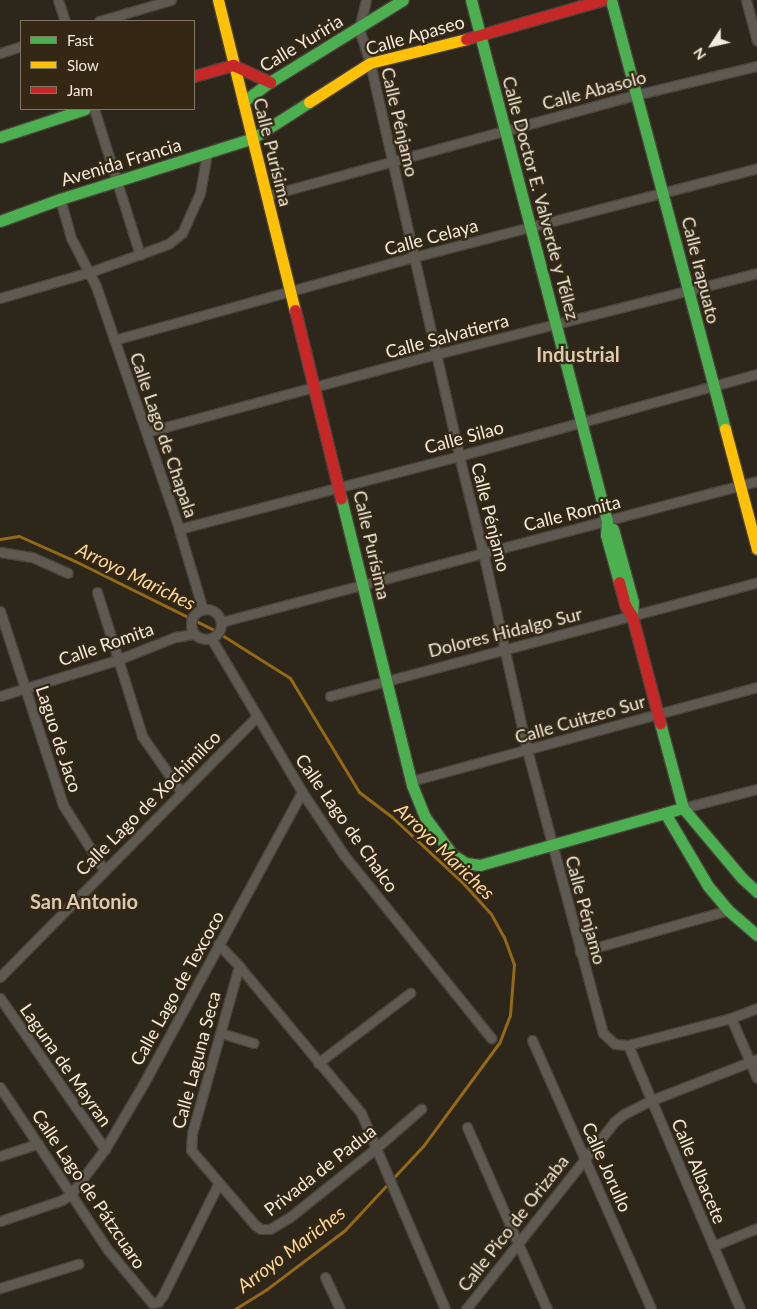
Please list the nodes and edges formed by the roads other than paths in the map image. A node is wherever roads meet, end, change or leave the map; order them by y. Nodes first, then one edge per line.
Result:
1 (58, 0) edge
2 (171, 0) edge
3 (218, 0) edge
4 (366, 0) edge
5 (403, 0) edge
6 (471, 0) edge
7 (602, 0) edge
8 (611, 0) edge
9 (746, 0) edge
10 (65, 20) edge
11 (101, 20) edge
12 (359, 28) junction
13 (480, 35) junction
14 (757, 41) edge
15 (20, 46) edge
16 (0, 53) edge
17 (370, 63) junction
18 (233, 65) junction
19 (757, 66) edge
20 (195, 76) edge
21 (270, 82) junction
22 (635, 95) junction
23 (244, 102) junction
24 (82, 110) edge
25 (94, 110) edge
26 (504, 132) junction
27 (0, 137) edge
28 (253, 138) junction
29 (207, 153) junction
30 (393, 162) junction
31 (757, 168) edge
32 (118, 181) junction
33 (663, 191) junction
34 (266, 196) junction
35 (60, 200) junction
36 (0, 221) edge
37 (530, 228) junction
38 (140, 255) junction
39 (414, 257) junction
40 (90, 272) junction
41 (757, 273) edge
42 (688, 291) junction
43 (290, 293) junction
44 (0, 298) edge
45 (557, 324) junction
46 (114, 340) junction
47 (437, 354) junction
48 (757, 374) edge
49 (713, 385) junction
50 (314, 389) junction
51 (581, 421) junction
52 (147, 432) junction
53 (459, 456) junction
54 (757, 481) edge
55 (742, 486) junction
56 (340, 488) junction
57 (607, 521) junction
58 (179, 529) junction
59 (757, 549) edge
60 (0, 552) edge
61 (483, 552) junction
62 (68, 573) dead end
63 (757, 582) edge
64 (363, 586) junction
65 (97, 592) dead end
66 (0, 611) edge
67 (200, 611) junction
68 (632, 616) junction
69 (221, 624) junction
70 (194, 634) junction
71 (212, 638) junction
72 (506, 650) junction
73 (117, 660) junction
74 (387, 679) junction
75 (757, 687) edge
76 (26, 688) junction
77 (0, 696) edge
78 (330, 696) dead end
79 (660, 713) junction
80 (257, 716) junction
81 (526, 750) junction
82 (411, 781) junction
83 (757, 789) edge
84 (181, 792) junction
85 (302, 792) junction
86 (684, 808) junction
87 (665, 812) junction
88 (551, 846) junction
89 (104, 870) junction
90 (757, 892) edge
91 (728, 910) junction
92 (757, 935) edge
93 (218, 944) junction
94 (580, 952) junction
95 (239, 966) junction
96 (0, 977) edge
97 (410, 993) dead end
98 (0, 998) edge
99 (757, 1008) edge
100 (731, 1018) junction
101 (221, 1033) junction
102 (491, 1038) dead end
103 (532, 1040) dead end
104 (254, 1043) dead end
105 (628, 1045) junction
106 (754, 1060) edge
107 (318, 1063) junction
108 (757, 1078) edge
109 (0, 1087) edge
110 (652, 1100) junction
111 (420, 1109) dead end
112 (467, 1126) dead end
113 (38, 1144) junction
114 (376, 1148) junction
115 (105, 1149) junction
116 (0, 1156) edge
117 (586, 1158) junction
118 (218, 1184) junction
119 (71, 1194) junction
120 (0, 1221) edge
121 (757, 1228) edge
122 (519, 1244) junction
123 (713, 1246) junction
124 (78, 1264) dead end
125 (325, 1277) dead end
126 (0, 1288) edge
127 (340, 1309) edge
128 (445, 1309) edge
129 (466, 1309) edge
130 (547, 1309) edge
131 (651, 1309) edge
132 (740, 1309) edge

1 - 10 street
2 - 11 street
3 - 18 street, Calle Purísima
4 - 12 street
5 - 12 street, Calle Yuriria
6 - 13 street, Calle Doctor E. Valverde y Téllez
7 - 13 street, Calle Apaseo
8 - 22 street, Calle Irapuato
9 - 14 street
12 - 17 street, Calle Pénjamo
12 - 21 street, Calle Yuriria
13 - 17 street, Calle Apaseo
13 - 26 street, Calle Doctor E. Valverde y Téllez
15 - 16 street
17 - 28 street, Calle Apaseo
17 - 30 street, Calle Pénjamo
18 - 20 street
18 - 21 street
18 - 23 street, Calle Purísima
19 - 22 street, Calle Abasolo
21 - 23 street, Calle Yuriria
22 - 26 street, Calle Abasolo
22 - 33 street, Calle Irapuato
23 - 28 street, Calle Purísima
24 - 27 street
25 - 32 street
26 - 30 street, Calle Abasolo
26 - 37 street, Calle Doctor E. Valverde y Téllez
28 - 29 street, Avenida Francia
28 - 34 street, Calle Purísima
29 - 32 street, Avenida Francia
29 - 38 street
30 - 34 street, Calle Abasolo
30 - 39 street, Calle Pénjamo
31 - 33 street, Calle Celaya
32 - 35 street, Avenida Francia
32 - 38 street
33 - 37 street, Calle Celaya
33 - 42 street, Calle Irapuato
34 - 43 street, Calle Purísima
35 - 36 street, Avenida Francia
35 - 40 street
37 - 39 street, Calle Celaya
37 - 45 street, Calle Doctor E. Valverde y Téllez
38 - 40 street
39 - 43 street, Calle Celaya
39 - 47 street, Calle Pénjamo
40 - 44 street
40 - 46 street, Calle Lago de Chapala
41 - 42 street, Calle Salvatierra
42 - 45 street, Calle Salvatierra
42 - 49 street, Calle Irapuato
43 - 46 street, Calle Celaya
43 - 50 street, Calle Purísima
45 - 47 street, Calle Salvatierra
45 - 51 street, Calle Doctor E. Valverde y Téllez
46 - 52 street, Calle Lago de Chapala
47 - 50 street, Calle Salvatierra
47 - 53 street, Calle Pénjamo
48 - 49 street, Calle Silao
49 - 51 street, Calle Silao
49 - 55 street, Calle Irapuato
50 - 52 street, Calle Salvatierra
50 - 56 street, Calle Purísima
51 - 53 street, Calle Silao
51 - 57 street, Calle Doctor E. Valverde y Téllez
52 - 58 street, Calle Lago de Chapala
53 - 56 street, Calle Silao
53 - 61 street, Calle Pénjamo
54 - 55 street, Calle Romita
55 - 57 street, Calle Romita
55 - 59 street, Calle Irapuato
56 - 58 street, Calle Silao
56 - 64 street, Calle Purísima
57 - 61 street, Calle Romita
57 - 68 street, Calle Doctor E. Valverde y Téllez
58 - 67 street, Calle Lago de Chapala
60 - 62 street
61 - 64 street, Calle Romita
61 - 72 street, Calle Pénjamo
63 - 68 street, Dolores Hidalgo Sur
64 - 69 street, Calle Romita
64 - 74 street, Calle Purísima
65 - 73 street
66 - 76 street, Laguo de Jaco
67 - 69 street
67 - 70 street
68 - 72 street, Dolores Hidalgo Sur
68 - 79 street, Calle Doctor E. Valverde y Téllez
69 - 71 street
70 - 71 street
70 - 73 street, Calle Romita
71 - 80 street, Calle Lago de Chalco
72 - 74 street, Dolores Hidalgo Sur
72 - 81 street, Calle Pénjamo
73 - 76 street, Calle Romita
73 - 84 street
74 - 78 street, Dolores Hidalgo Sur
74 - 82 street, Calle Purísima
75 - 79 street, Calle Cuitzeo Sur
76 - 77 street, Calle Romita
76 - 89 street, Laguo de Jaco
79 - 81 street, Calle Cuitzeo Sur
79 - 86 street, Calle Doctor E. Valverde y Téllez
80 - 84 street, Calle Lago de Xochimilco
80 - 85 street, Calle Lago de Chalco
81 - 82 street, Calle Cuitzeo Sur
81 - 88 street, Calle Pénjamo
82 - 88 street, Calle Purísima
83 - 86 street
84 - 89 street, Calle Lago de Xochimilco
85 - 93 street, Calle Lago de Texcoco
85 - 102 street, Calle Lago de Chalco
86 - 87 street, Calle Purísima
86 - 90 street
87 - 88 street, Calle Purísima
87 - 91 street
88 - 94 street, Calle Pénjamo
89 - 96 street, Calle Lago de Xochimilco
91 - 92 street
91 - 94 street
93 - 95 street
93 - 115 street, Calle Lago de Texcoco
94 - 105 street, Calle Pénjamo
95 - 101 street, Calle Laguna Seca
95 - 107 street
97 - 107 street
98 - 115 street, Laguna de Mayran
99 - 100 street
100 - 105 street
100 - 106 street
101 - 104 street
101 - 118 street, Calle Laguna Seca
103 - 117 street, Calle Jorullo
105 - 110 street, Calle Albacete
106 - 108 street
106 - 110 street, Calle Pico de Orizaba
107 - 114 street
109 - 113 street, Calle Lago de Pátzcuaro
110 - 117 street, Calle Pico de Orizaba
110 - 123 street, Calle Albacete
111 - 114 street, Privada de Padua
112 - 122 street
113 - 116 street
113 - 119 street, Calle Lago de Pátzcuaro
114 - 118 street, Privada de Padua
114 - 128 street
115 - 119 street, Calle Lago de Texcoco
117 - 122 street, Calle Pico de Orizaba
117 - 131 street, Calle Jorullo
118 - 119 street, Calle Lago de Pátzcuaro
119 - 120 street
121 - 123 street
122 - 129 street, Calle Pico de Orizaba
122 - 130 street
123 - 132 street, Calle Albacete
124 - 126 street
125 - 127 street

